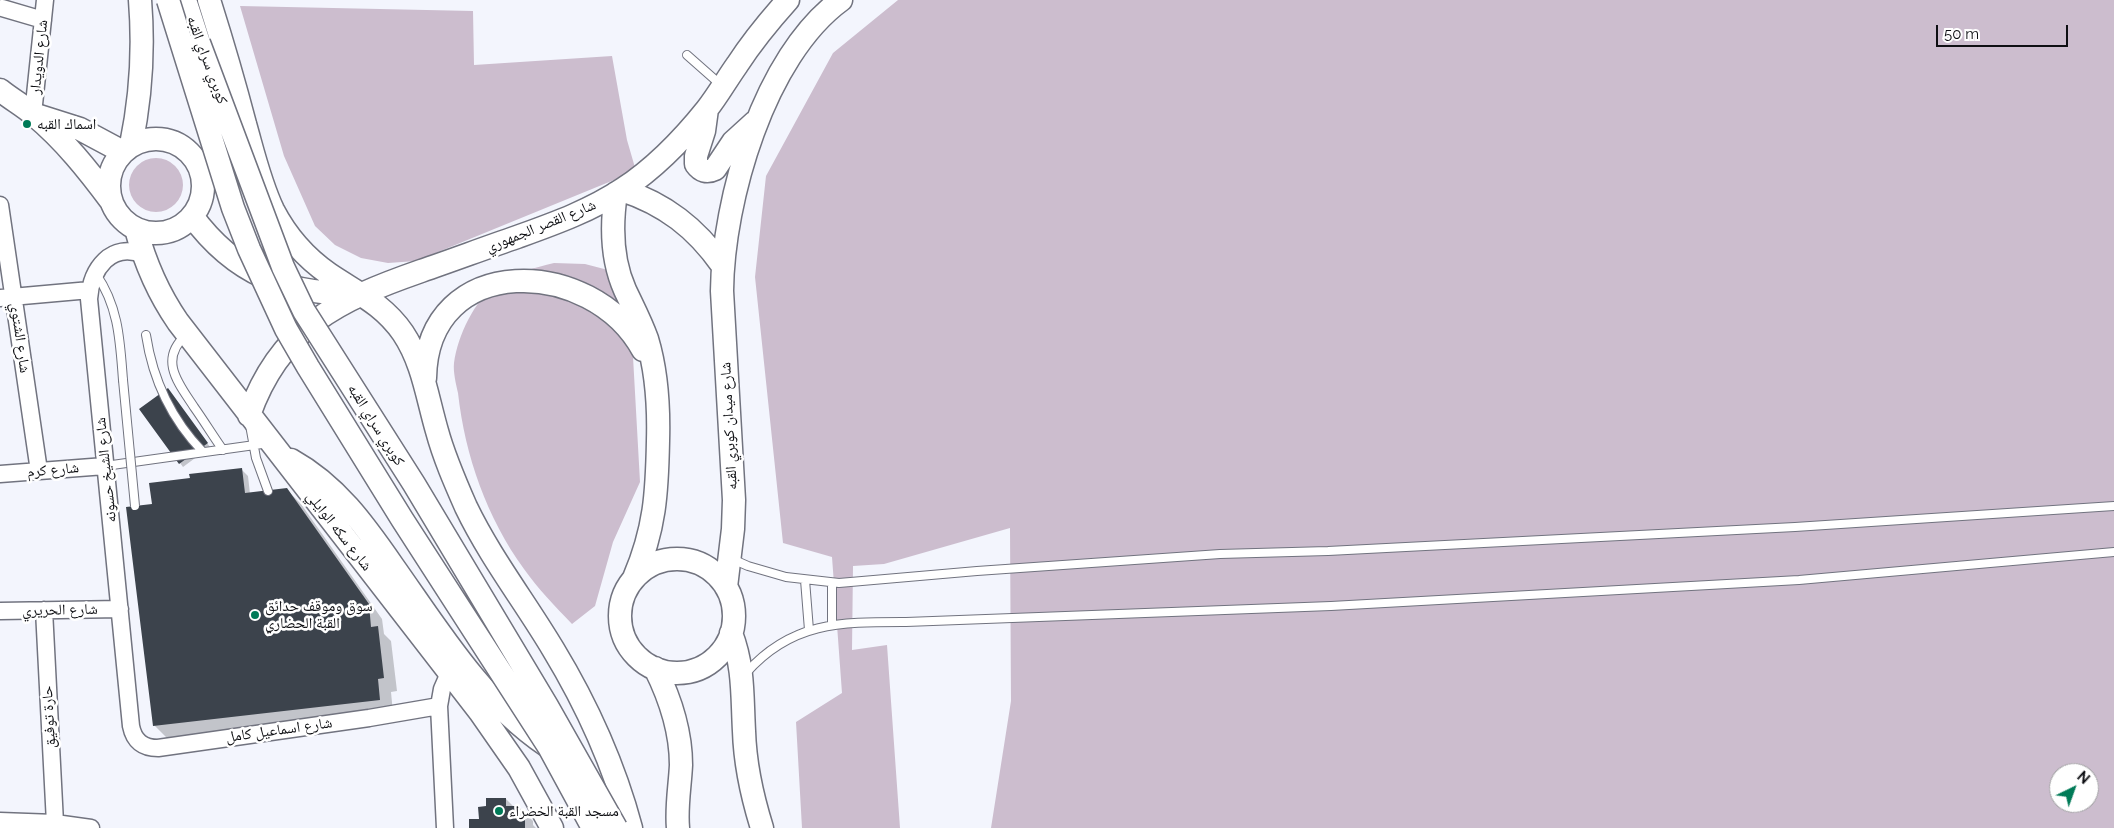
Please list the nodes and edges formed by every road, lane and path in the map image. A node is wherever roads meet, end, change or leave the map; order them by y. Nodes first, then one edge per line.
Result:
1 (44, 0) edge
2 (140, 0) edge
3 (168, 0) edge
4 (185, 0) edge
5 (209, 0) edge
6 (788, 0) edge
7 (841, 0) edge
8 (2, 8) dead end
9 (43, 20) junction
10 (687, 55) dead end
11 (723, 87) junction
12 (0, 90) edge
13 (708, 108) junction
14 (34, 114) junction
15 (759, 118) junction
16 (127, 148) junction
17 (619, 192) junction
18 (111, 201) junction
19 (0, 205) edge
20 (192, 216) junction
21 (136, 228) junction
22 (144, 256) junction
23 (722, 265) junction
24 (95, 273) junction
25 (90, 290) junction
26 (361, 293) junction
27 (7, 298) edge
28 (187, 334) junction
29 (146, 335) dead end
30 (655, 372) junction
31 (425, 379) junction
32 (250, 415) junction
33 (223, 450) junction
34 (265, 450) junction
35 (203, 452) junction
36 (105, 466) junction
37 (39, 471) junction
38 (0, 474) edge
39 (268, 490) dead end
40 (134, 506) dead end
41 (2114, 506) edge
42 (2114, 552) edge
43 (731, 558) junction
44 (634, 578) junction
45 (805, 580) junction
46 (832, 583) junction
47 (726, 587) junction
48 (120, 609) junction
49 (44, 610) junction
50 (0, 611) edge
51 (832, 624) junction
52 (809, 630) junction
53 (731, 633) junction
54 (655, 668) junction
55 (449, 673) junction
56 (743, 677) junction
57 (439, 706) junction
58 (132, 726) joint
59 (549, 746) junction
60 (0, 822) edge
61 (55, 824) junction
62 (91, 828) edge
63 (445, 828) edge
64 (552, 828) edge
65 (593, 828) edge
66 (616, 828) edge
67 (631, 828) edge
68 (678, 828) edge
69 (762, 828) edge

1 - 9 street, شارع الدويدار
2 - 16 main road
3 - 59 main road, كوبري سراي القبه, bridge
4 - 66 main road, كوبري سراي القبه, bridge
5 - 26 main road
6 - 11 main road, شارع القصر الجمهوري
7 - 15 main road
8 - 9 street
9 - 14 street, شارع الدويدار
10 - 11 lane
11 - 13 main road, شارع القصر الجمهوري
12 - 14 main road
13 - 15 main road
13 - 17 main road, شارع القصر الجمهوري
14 - 16 main road
14 - 18 main road
15 - 23 main road
16 - 18 main road
16 - 20 main road
17 - 23 main road
17 - 26 main road, شارع القصر الجمهوري
17 - 30 main road
18 - 21 main road
19 - 27 street, شارع الشتوي
20 - 21 main road
20 - 26 main road, شارع القصر الجمهوري
21 - 22 main road, شارع سكه الوايلي
22 - 24 street, شارع الشيخ حسونه
22 - 28 main road, شارع سكه الوايلي
23 - 43 main road, شارع ميدان كوبري القبه
24 - 25 street, شارع الشيخ حسونه
24 - 40 lane, bridge
25 - 27 street
25 - 36 street, شارع الشيخ حسونه
26 - 31 main road
26 - 32 main road, شارع القصر الجمهوري
27 - 37 street, شارع الشتوي
28 - 32 main road, شارع سكه الوايلي
28 - 33 lane
29 - 35 lane
30 - 31 main road
30 - 44 main road
31 - 67 main road
32 - 34 main road, شارع سكه الوايلي
33 - 34 lane
33 - 35 lane
34 - 39 lane
34 - 55 main road, شارع سكه الوايلي
34 - 59 main road
35 - 36 lane
36 - 37 street, شارع كرم
36 - 48 street, شارع الشيخ حسونه
37 - 38 street, شارع كرم
41 - 46 lane
42 - 51 lane
43 - 45 lane
43 - 47 main road, شارع ميدان كوبري القبه
44 - 47 main road
44 - 54 main road
45 - 46 lane
45 - 52 lane
46 - 51 lane
47 - 53 main road
48 - 49 street, شارع الحريري
48 - 58 street, شارع الشيخ حسونه
49 - 50 street, شارع الحريري
49 - 61 street, حارة توفيق
51 - 52 lane
52 - 56 lane
53 - 54 main road
53 - 56 main road
54 - 68 main road
55 - 57 street
55 - 64 main road, شارع سكه الوايلي
56 - 69 main road
57 - 58 street, شارع اسماعيل كامل
57 - 63 street
59 - 65 main road, كوبري سراي القبه, bridge
60 - 61 street
61 - 62 street

